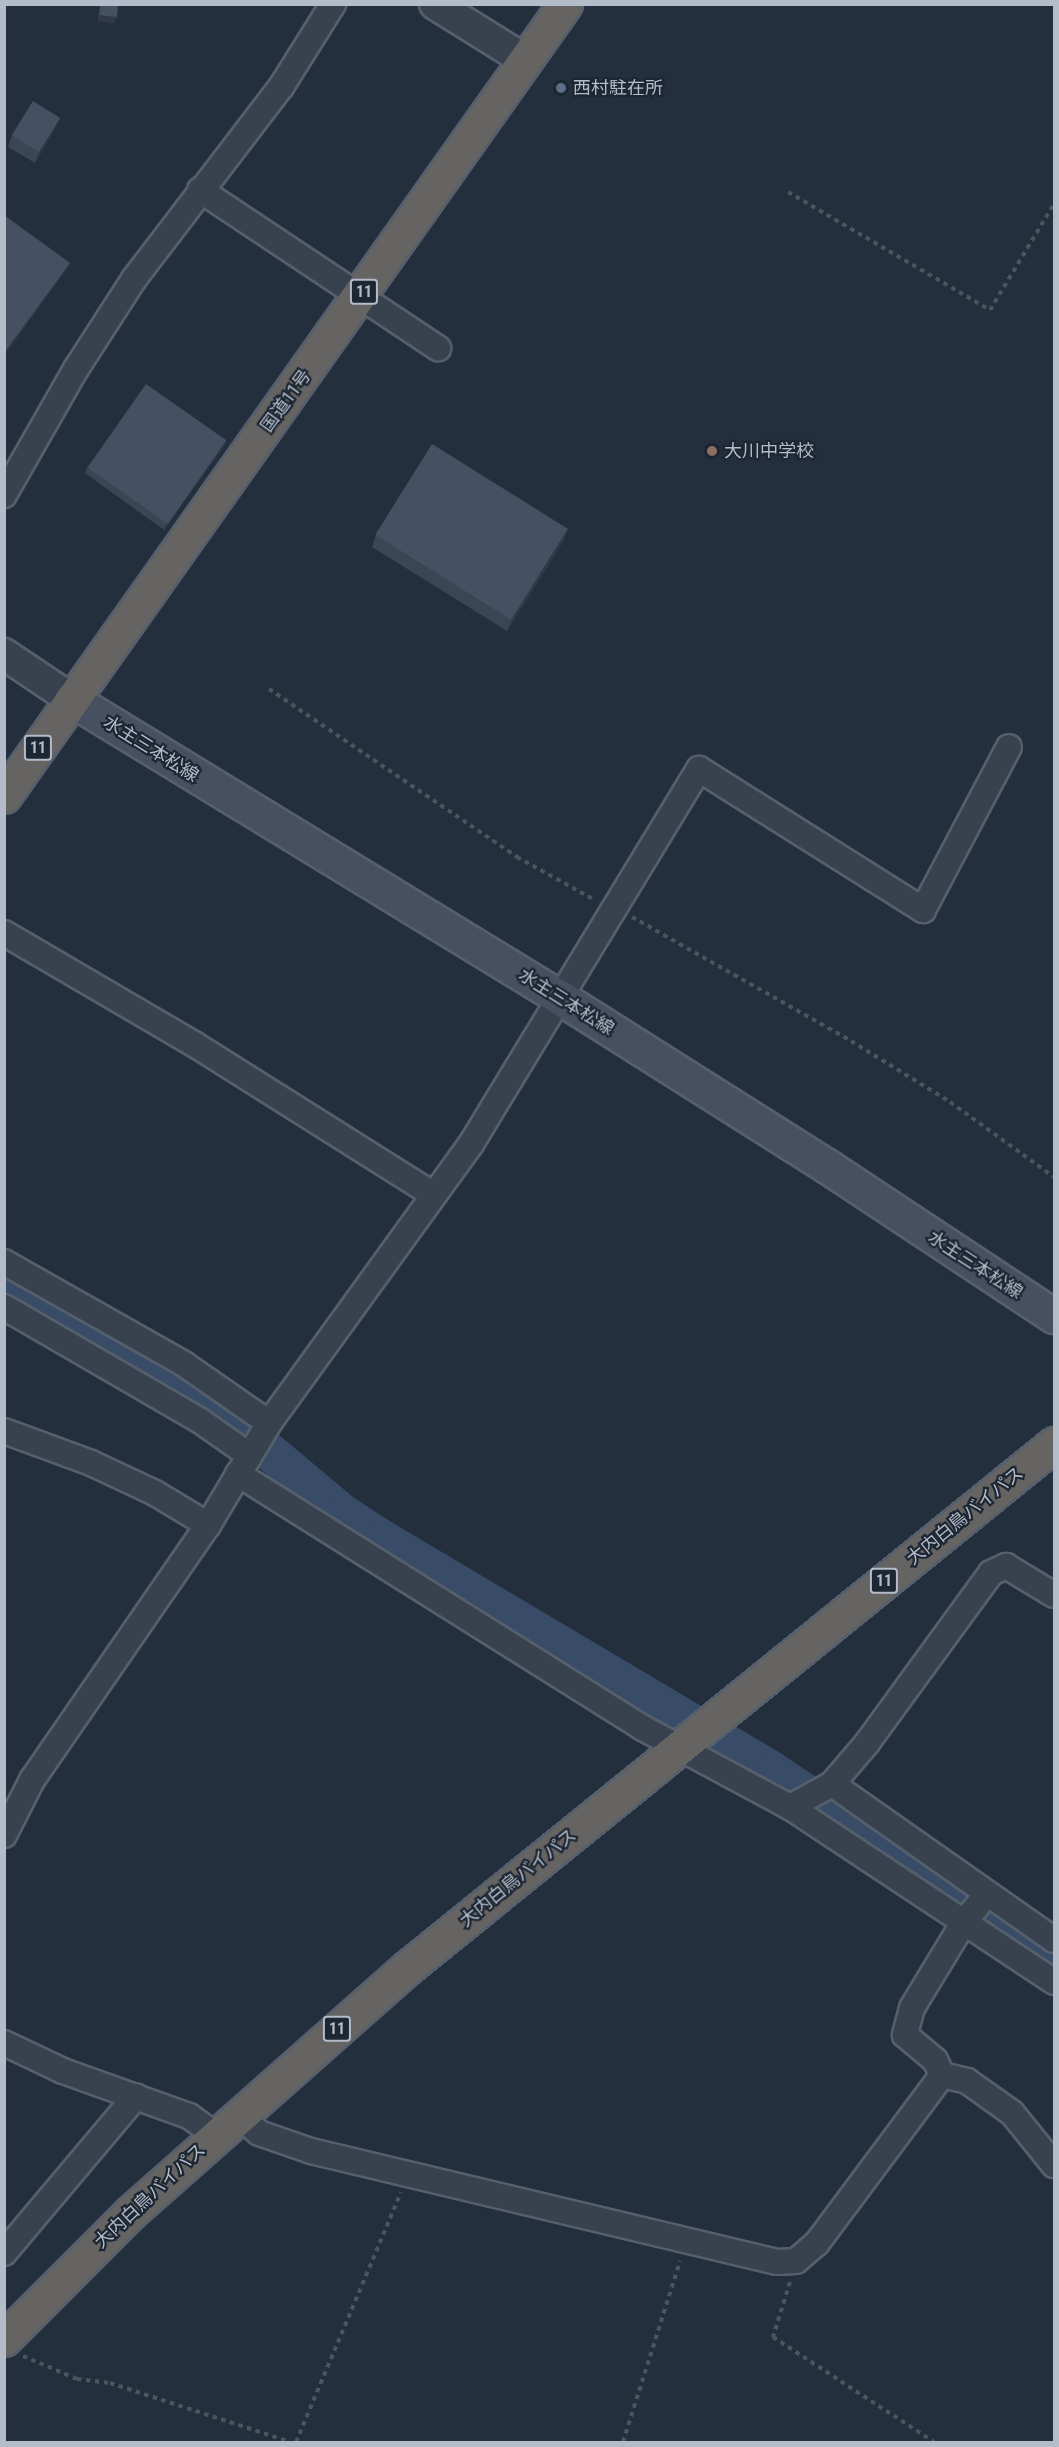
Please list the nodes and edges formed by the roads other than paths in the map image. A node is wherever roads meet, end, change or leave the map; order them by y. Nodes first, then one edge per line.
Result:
1 (333, 4) edge
2 (435, 4) edge
3 (564, 4) edge
4 (525, 60) junction
5 (200, 190) junction
6 (359, 299) junction
7 (438, 348) dead end
8 (4, 495) edge
9 (4, 654) edge
10 (71, 699) junction
11 (1009, 747) dead end
12 (4, 796) edge
13 (4, 933) edge
14 (561, 998) junction
15 (432, 1194) junction
16 (4, 1262) edge
17 (4, 1307) edge
18 (1054, 1316) edge
19 (268, 1425) junction
20 (4, 1431) edge
21 (1054, 1444) edge
22 (246, 1460) junction
23 (208, 1525) junction
24 (1054, 1595) edge
25 (683, 1743) junction
26 (829, 1786) junction
27 (794, 1805) junction
28 (4, 1835) edge
29 (984, 1897) junction
30 (966, 1920) junction
31 (1054, 1940) edge
32 (1054, 1982) edge
33 (4, 2043) edge
34 (942, 2075) junction
35 (136, 2096) junction
36 (227, 2125) junction
37 (1054, 2164) edge
38 (4, 2253) edge
39 (5, 2338) edge

1 - 5 street
2 - 4 street
3 - 4 highway, 国道11号 / 11
4 - 6 highway, 国道11号 / 11
5 - 6 street
5 - 8 street
6 - 7 street
6 - 10 highway, 国道11号 / 11
9 - 10 street
10 - 12 highway, 国道11号 / 11
10 - 14 main road, 水主三本松線
11 - 14 street
13 - 15 street
14 - 15 street
14 - 18 main road, 水主三本松線
15 - 19 street
16 - 19 street
17 - 22 street
19 - 22 street
20 - 23 street
21 - 25 highway, 大内白鳥バイパス / 11
22 - 23 street
22 - 25 street
23 - 28 street
24 - 26 street
25 - 27 street
25 - 36 highway, 大内白鳥バイパス / 11
26 - 27 street
26 - 29 street
27 - 30 street
29 - 30 street
29 - 31 street
30 - 32 street
30 - 34 street
33 - 35 street
34 - 36 street
34 - 37 street
35 - 36 street
35 - 38 street
36 - 39 highway, 大内白鳥バイパス / 11

